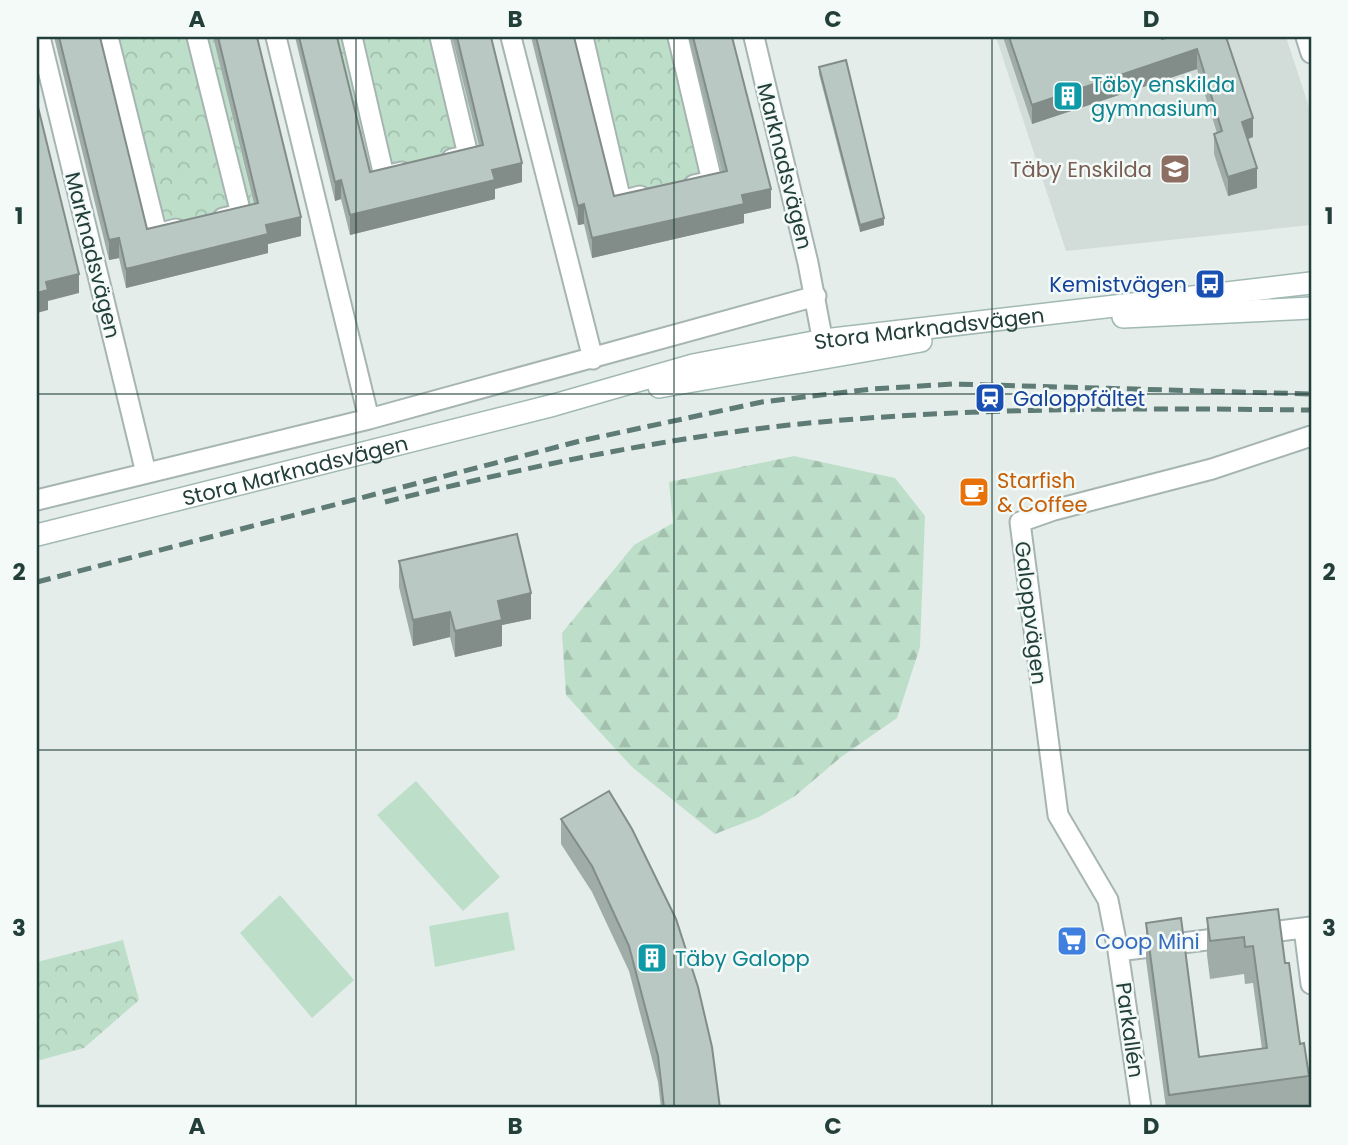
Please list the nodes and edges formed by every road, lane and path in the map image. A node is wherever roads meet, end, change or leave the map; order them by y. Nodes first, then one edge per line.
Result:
1 (40, 37) edge
2 (108, 37) edge
3 (197, 37) edge
4 (276, 37) edge
5 (352, 37) edge
6 (440, 37) edge
7 (511, 37) edge
8 (583, 37) edge
9 (678, 37) edge
10 (754, 37) edge
11 (1306, 37) edge
12 (1311, 53) edge
13 (1311, 283) edge
14 (816, 296) junction
15 (1311, 308) edge
16 (825, 350) junction
17 (593, 359) junction
18 (369, 419) junction
19 (1311, 436) edge
20 (146, 473) junction
21 (37, 500) edge
22 (37, 536) edge
23 (1308, 928) edge
24 (1118, 951) junction
25 (1311, 984) edge
26 (1141, 1108) edge

1 - 20 street, Marknadsvägen
2 - 3 street
4 - 18 street
5 - 6 street
7 - 17 street
8 - 9 street
10 - 14 street, Marknadsvägen
11 - 12 street
13 - 16 street, Stora Marknadsvägen
14 - 16 street, Marknadsvägen
14 - 17 street
15 - 16 street, Stora Marknadsvägen
16 - 22 street, Stora Marknadsvägen
17 - 18 street
18 - 20 street
19 - 24 street, Galoppvägen
20 - 21 street
23 - 24 street
23 - 25 street
24 - 26 street, Parkallén

